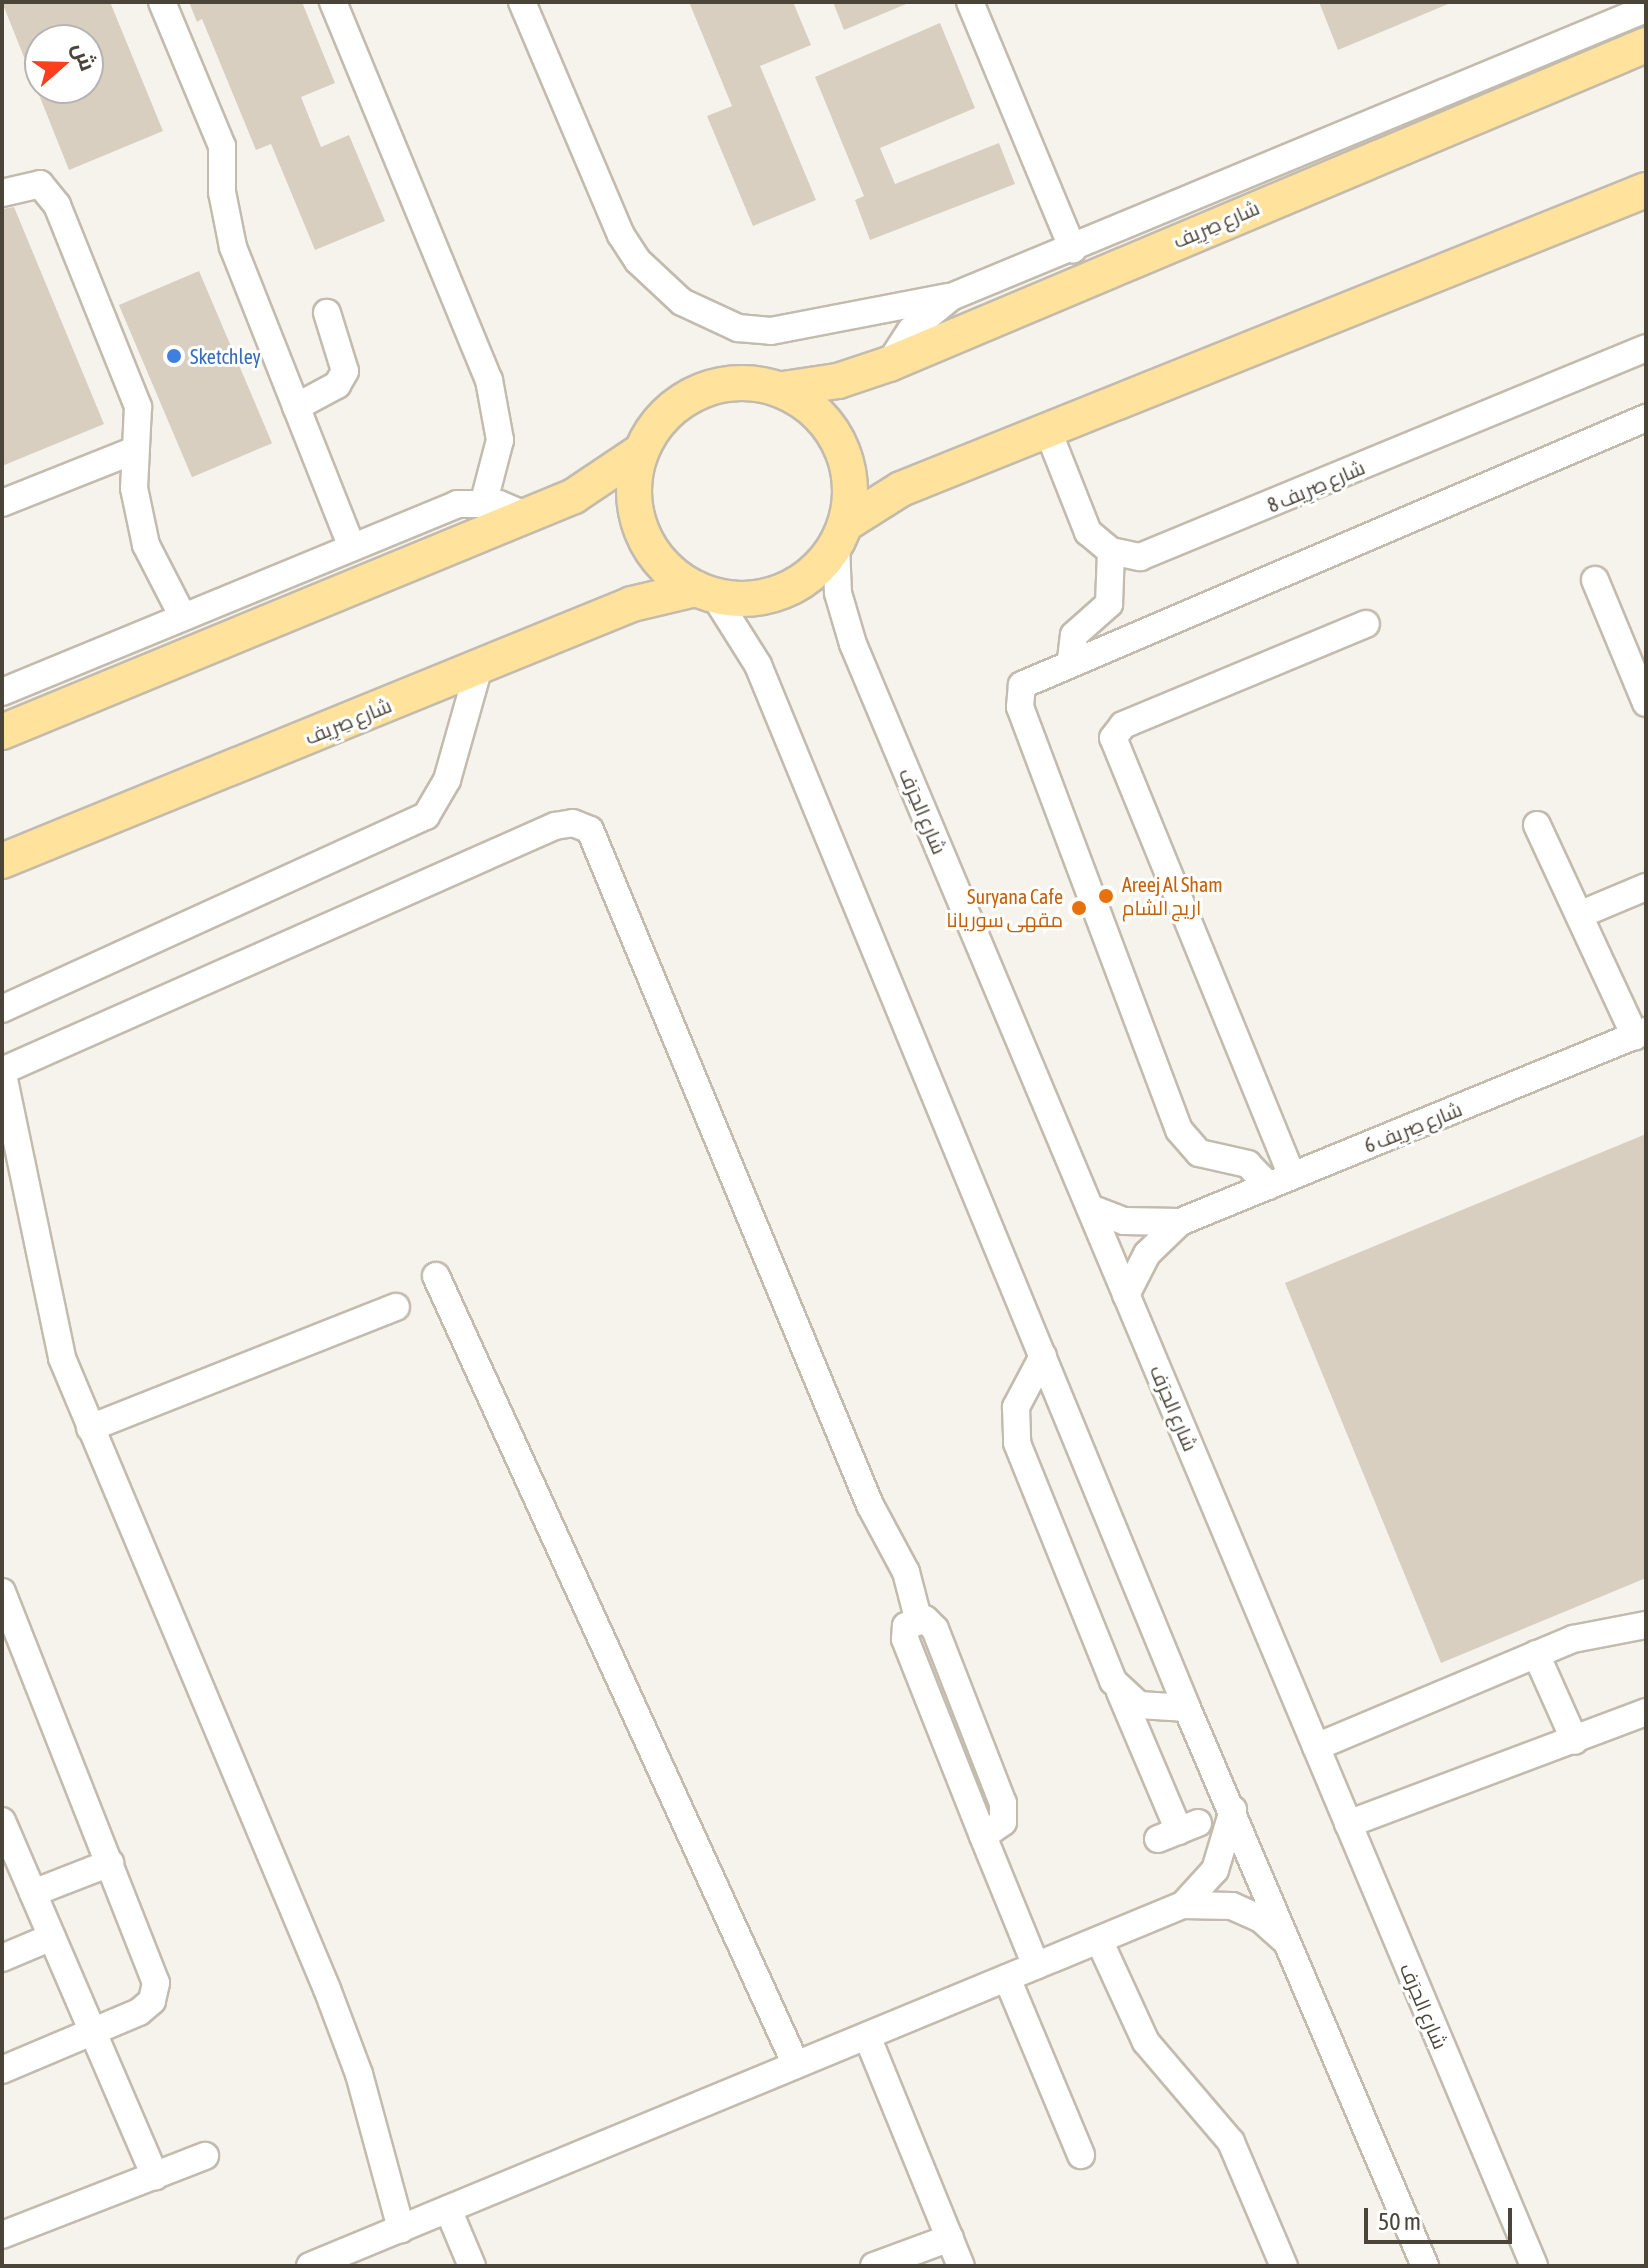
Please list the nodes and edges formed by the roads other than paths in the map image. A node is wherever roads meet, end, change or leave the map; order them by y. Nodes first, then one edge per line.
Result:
1 (162, 2) edge
2 (333, 2) edge
3 (522, 2) edge
4 (970, 2) edge
5 (1646, 9) edge
6 (1646, 45) edge
7 (1646, 190) edge
8 (2, 193) edge
9 (1073, 249) junction
10 (951, 297) junction
11 (327, 313) dead end
12 (1646, 348) edge
13 (889, 364) junction
14 (783, 389) junction
15 (296, 407) junction
16 (1646, 418) edge
17 (1048, 431) junction
18 (133, 451) junction
19 (641, 451) junction
20 (484, 501) junction
21 (2, 503) edge
22 (525, 515) junction
23 (842, 534) junction
24 (352, 547) junction
25 (1111, 551) junction
26 (1595, 580) dead end
27 (705, 592) junction
28 (183, 617) junction
29 (1366, 624) dead end
30 (1071, 659) junction
31 (479, 667) junction
32 (2, 692) edge
33 (1646, 703) edge
34 (2, 732) edge
35 (1537, 825) dead end
36 (2, 861) edge
37 (1646, 887) edge
38 (1579, 915) junction
39 (2, 1009) edge
40 (1641, 1033) edge
41 (2, 1071) edge
42 (1281, 1181) junction
43 (1090, 1208) junction
44 (1180, 1222) junction
45 (436, 1276) dead end
46 (1126, 1295) junction
47 (396, 1307) dead end
48 (1043, 1356) junction
49 (90, 1428) junction
50 (2, 1592) edge
51 (1646, 1625) edge
52 (1536, 1654) junction
53 (1120, 1692) junction
54 (1175, 1708) junction
55 (1646, 1712) edge
56 (1141, 1734) junction
57 (1575, 1741) junction
58 (1316, 1747) junction
59 (1233, 1810) junction
60 (2, 1821) edge
61 (1348, 1824) junction
62 (1178, 1831) dead end
63 (9, 1854) edge
64 (110, 1863) junction
65 (33, 1893) junction
66 (1183, 1905) junction
67 (52, 1937) junction
68 (1099, 1940) junction
69 (1285, 1941) junction
70 (2, 1958) edge
71 (1036, 1966) junction
72 (1007, 1978) junction
73 (93, 2032) junction
74 (867, 2036) junction
75 (796, 2065) junction
76 (2, 2070) edge
77 (1081, 2155) dead end
78 (205, 2156) dead end
79 (155, 2176) junction
80 (448, 2209) junction
81 (401, 2229) junction
82 (2, 2235) edge
83 (950, 2238) junction
84 (315, 2265) edge
85 (472, 2266) edge
86 (874, 2266) edge
87 (961, 2266) edge
88 (1284, 2266) edge
89 (1425, 2266) edge
90 (1534, 2266) edge

1 - 15 street
2 - 20 street
3 - 10 street
4 - 9 street
5 - 9 street
6 - 13 main road, شارع صِرِيف
7 - 17 main road
8 - 18 street
9 - 10 street
10 - 13 street
11 - 15 street
12 - 25 street, شارع صِرِيف 8
13 - 14 main road, شارع صِرِيف
14 - 19 main road
14 - 23 main road
15 - 24 street
16 - 30 street
17 - 23 main road
17 - 25 street
18 - 21 street
18 - 28 street
19 - 22 main road
19 - 27 main road
20 - 22 street
20 - 24 street
22 - 34 main road
23 - 27 main road
23 - 43 street, شارع الحِرَف
24 - 28 street
25 - 30 street
26 - 33 street
27 - 31 main road, شارع صِرِيف
27 - 48 street
28 - 32 street
29 - 42 street
30 - 42 street
31 - 36 main road, شارع صِرِيف
31 - 39 street
35 - 38 street
37 - 38 street
38 - 40 street
40 - 42 street, شارع صِرِيف 6
41 - 49 street
41 - 71 street
42 - 44 street, شارع صِرِيف 6
43 - 44 street, شارع صِرِيف 6
43 - 46 street, شارع الحِرَف
44 - 46 street, شارع صِرِيف 6
45 - 75 street
46 - 58 street, شارع الحِرَف
47 - 49 street
48 - 53 street
48 - 54 street
49 - 81 street
50 - 64 street
51 - 52 street
52 - 57 street
52 - 58 street
53 - 54 street
53 - 56 street
54 - 56 street
54 - 59 street
55 - 57 street
56 - 62 street
57 - 61 street
58 - 61 street, شارع الحِرَف
59 - 66 street
59 - 69 street
60 - 63 street
61 - 90 street, شارع الحِرَف
63 - 65 street
64 - 65 street
64 - 73 street
65 - 67 street
66 - 68 street
66 - 69 street
67 - 70 street
67 - 73 street
68 - 71 street
68 - 88 street
69 - 89 street
71 - 72 street
72 - 74 street
72 - 77 street
73 - 76 street
73 - 79 street
74 - 75 street
74 - 83 street
75 - 80 street
78 - 79 street
79 - 82 street
80 - 81 street
80 - 85 street
81 - 84 street
83 - 86 street
83 - 87 street

